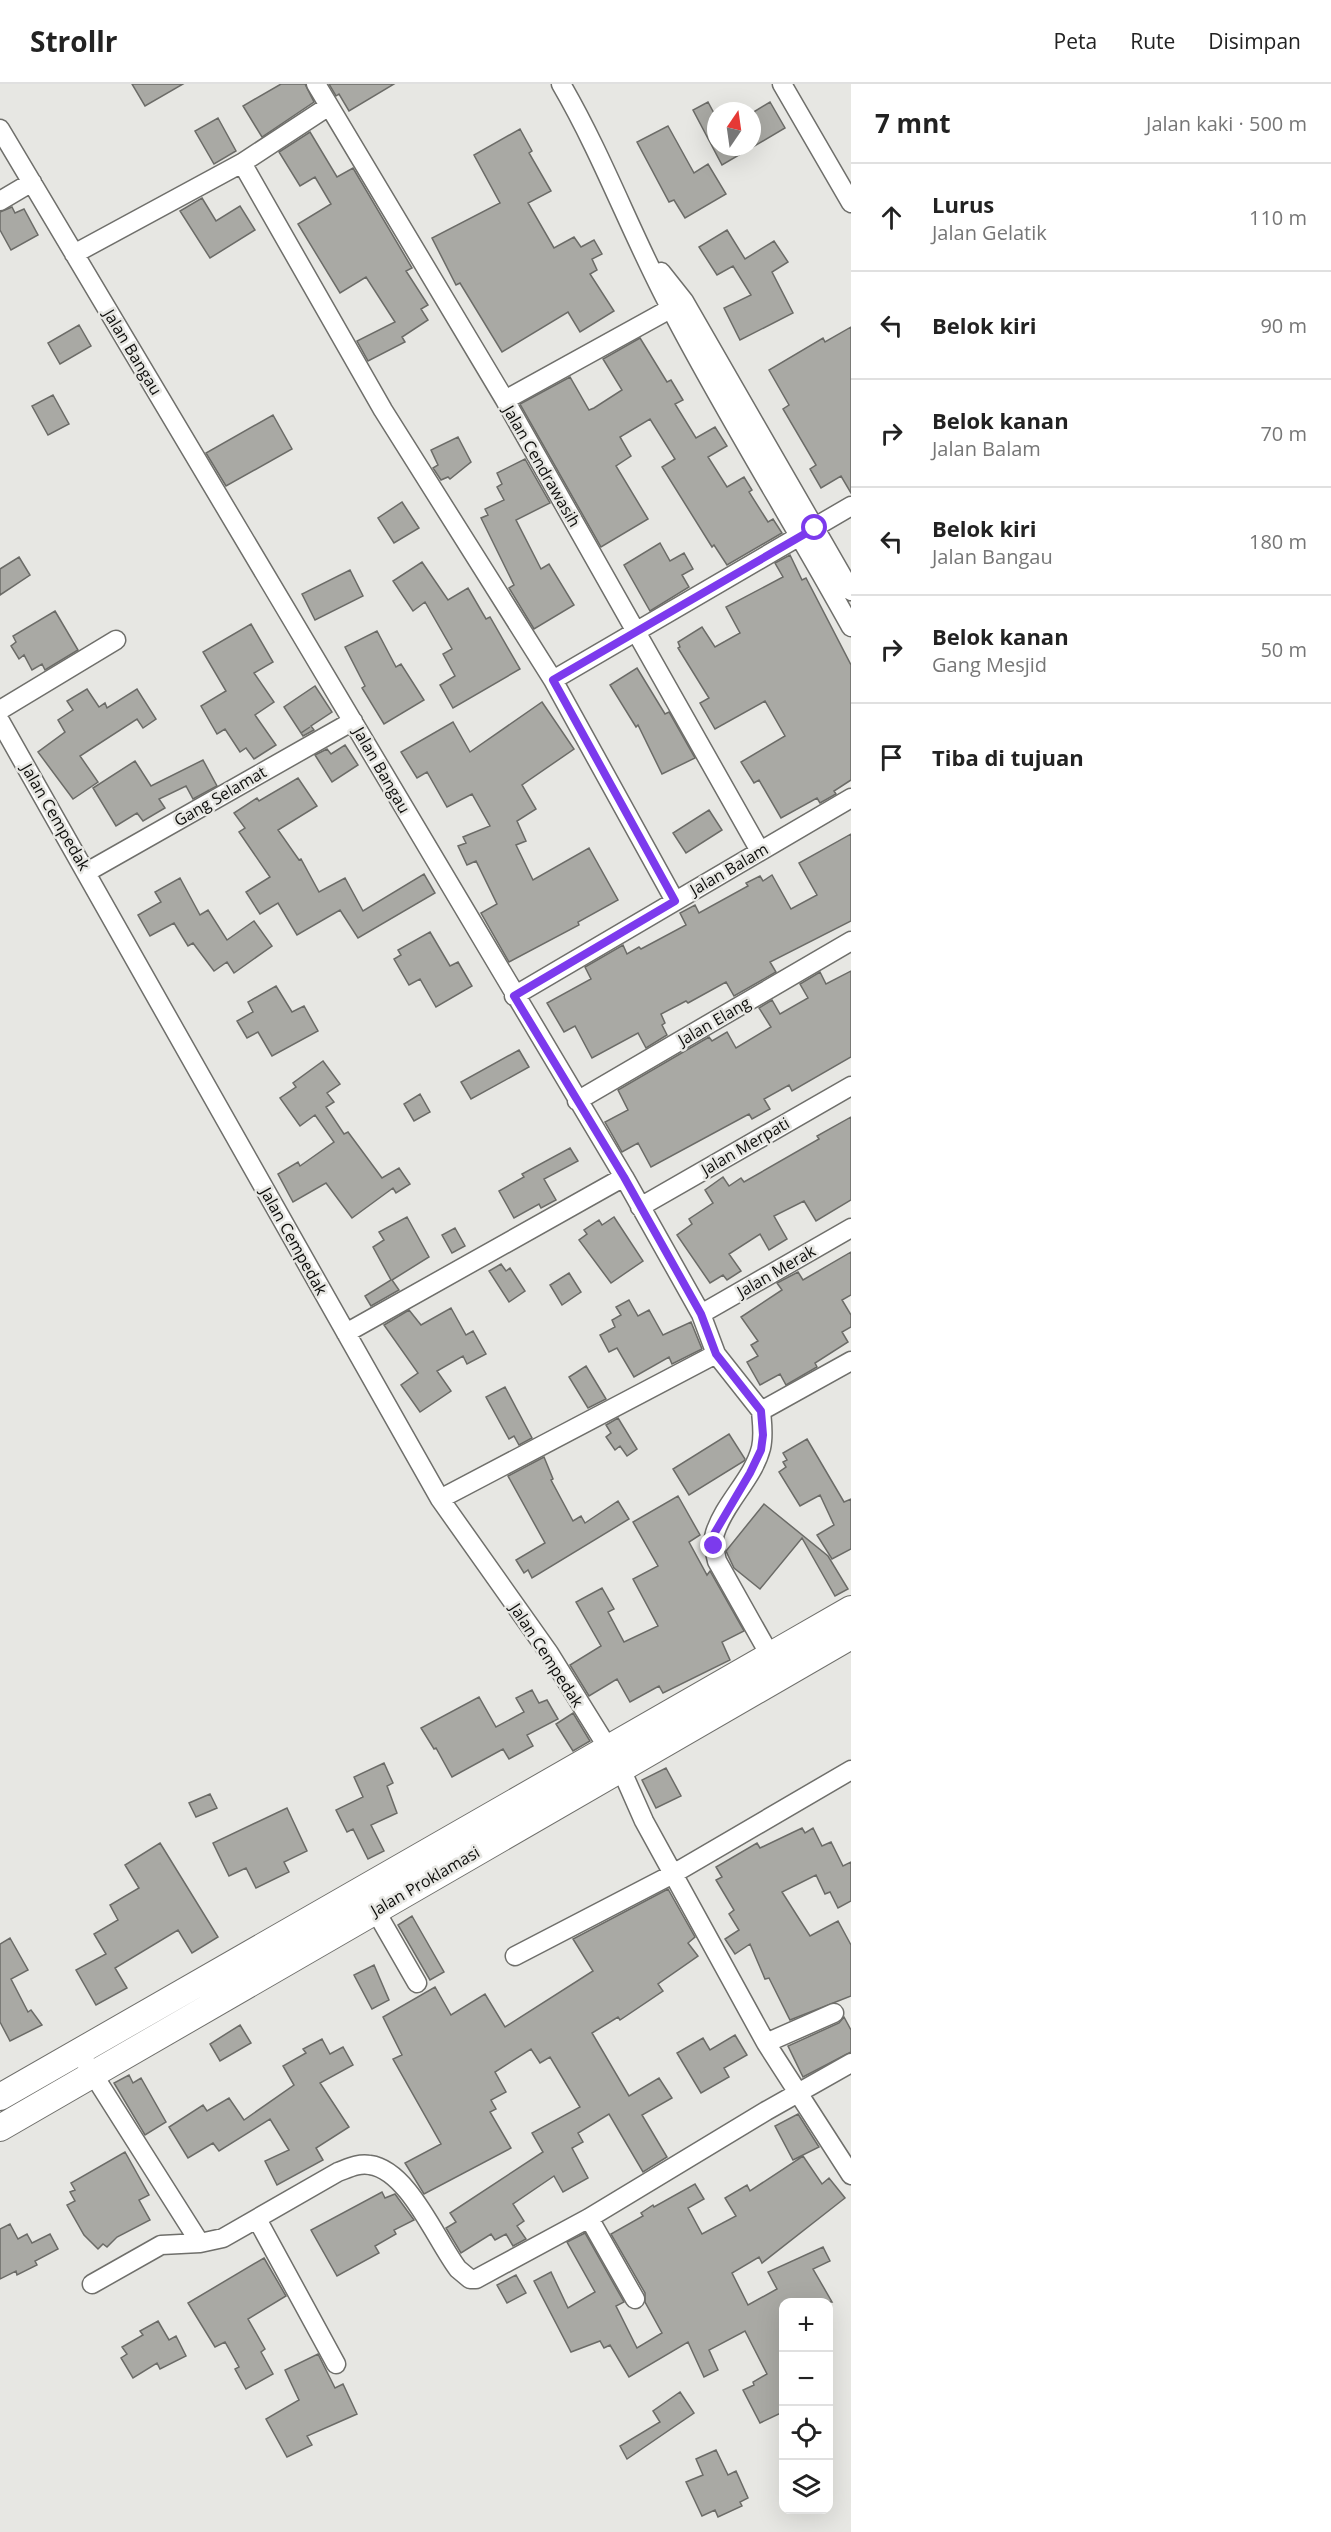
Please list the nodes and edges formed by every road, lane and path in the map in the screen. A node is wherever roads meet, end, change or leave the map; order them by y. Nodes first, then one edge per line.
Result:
1 (316, 84) edge
2 (561, 84) edge
3 (782, 84) edge
4 (329, 106) junction
5 (0, 129) edge
6 (242, 163) junction
7 (32, 182) junction
8 (0, 201) edge
9 (851, 203) edge
10 (74, 254) junction
11 (677, 305) junction
12 (505, 400) junction
13 (851, 506) edge
14 (807, 532) junction
15 (851, 591) edge
16 (851, 627) edge
17 (636, 632) junction
18 (116, 640) dead end
19 (553, 680) junction
20 (0, 710) edge
21 (0, 721) edge
22 (353, 721) junction
23 (851, 798) edge
24 (760, 851) junction
25 (87, 872) junction
26 (675, 901) junction
27 (851, 941) edge
28 (514, 996) junction
29 (851, 1086) edge
30 (577, 1101) junction
31 (624, 1177) junction
32 (640, 1207) junction
33 (851, 1228) edge
34 (701, 1314) junction
35 (346, 1333) junction
36 (716, 1354) junction
37 (851, 1360) edge
38 (761, 1411) junction
39 (440, 1499) junction
40 (851, 1609) edge
41 (851, 1636) edge
42 (771, 1657) junction
43 (614, 1758) junction
44 (851, 1770) edge
45 (673, 1874) junction
46 (375, 1910) junction
47 (515, 1956) dead end
48 (417, 1983) dead end
49 (834, 2013) dead end
50 (766, 2043) junction
51 (79, 2052) junction
52 (851, 2063) edge
53 (93, 2075) junction
54 (799, 2092) junction
55 (0, 2097) edge
56 (0, 2128) edge
57 (851, 2175) edge
58 (589, 2218) junction
59 (257, 2219) junction
60 (200, 2243) junction
61 (92, 2284) dead end
62 (635, 2300) dead end
63 (336, 2364) dead end

1 - 4 street, Jalan Cendrawasih
2 - 11 street
3 - 9 street
4 - 6 street
4 - 12 street, Jalan Cendrawasih
5 - 7 street, Jalan Bangau
6 - 10 street
6 - 19 street
7 - 8 street
7 - 10 street, Jalan Bangau
10 - 22 street, Jalan Bangau
11 - 12 street
11 - 14 street
12 - 17 street, Jalan Cendrawasih
13 - 14 street
14 - 15 street
14 - 16 street
14 - 17 street
17 - 19 street
17 - 24 street, Jalan Cendrawasih
18 - 20 street
19 - 26 street
21 - 25 street, Jalan Cempedak
22 - 25 street, Gang Selamat
22 - 28 street, Jalan Bangau
23 - 24 street, Jalan Balam
24 - 26 street, Jalan Balam
25 - 35 street, Jalan Cempedak
26 - 28 street, Jalan Balam
27 - 30 street, Jalan Elang
28 - 30 street, Jalan Bangau
29 - 32 street, Jalan Merpati
30 - 31 street, Jalan Bangau
31 - 32 street, Jalan Bangau
31 - 35 street
32 - 34 street, Jalan Bangau
33 - 34 street, Jalan Merak
34 - 36 street, Jalan Bangau
35 - 39 street, Jalan Cempedak
36 - 38 street, Jalan Bangau
36 - 39 street
37 - 38 street
38 - 42 street
39 - 43 street, Jalan Cempedak
40 - 42 street, Jalan Proklamasi
41 - 43 street, Jalan Proklamasi
42 - 43 street, Jalan Proklamasi
43 - 45 street, Jalan Cempedak
43 - 46 street, Jalan Proklamasi
43 - 51 street, Jalan Proklamasi
44 - 45 street
45 - 47 street
45 - 50 street, Jalan Cempedak
46 - 48 street
46 - 53 street, Jalan Proklamasi
49 - 50 street
50 - 54 street, Jalan Cempedak
51 - 53 street
51 - 55 street, Jalan Proklamasi
52 - 54 street
53 - 56 street, Jalan Proklamasi
53 - 60 street
54 - 57 street, Jalan Cempedak
54 - 58 street
58 - 59 street
58 - 62 street
59 - 60 street
59 - 63 street
60 - 61 street

